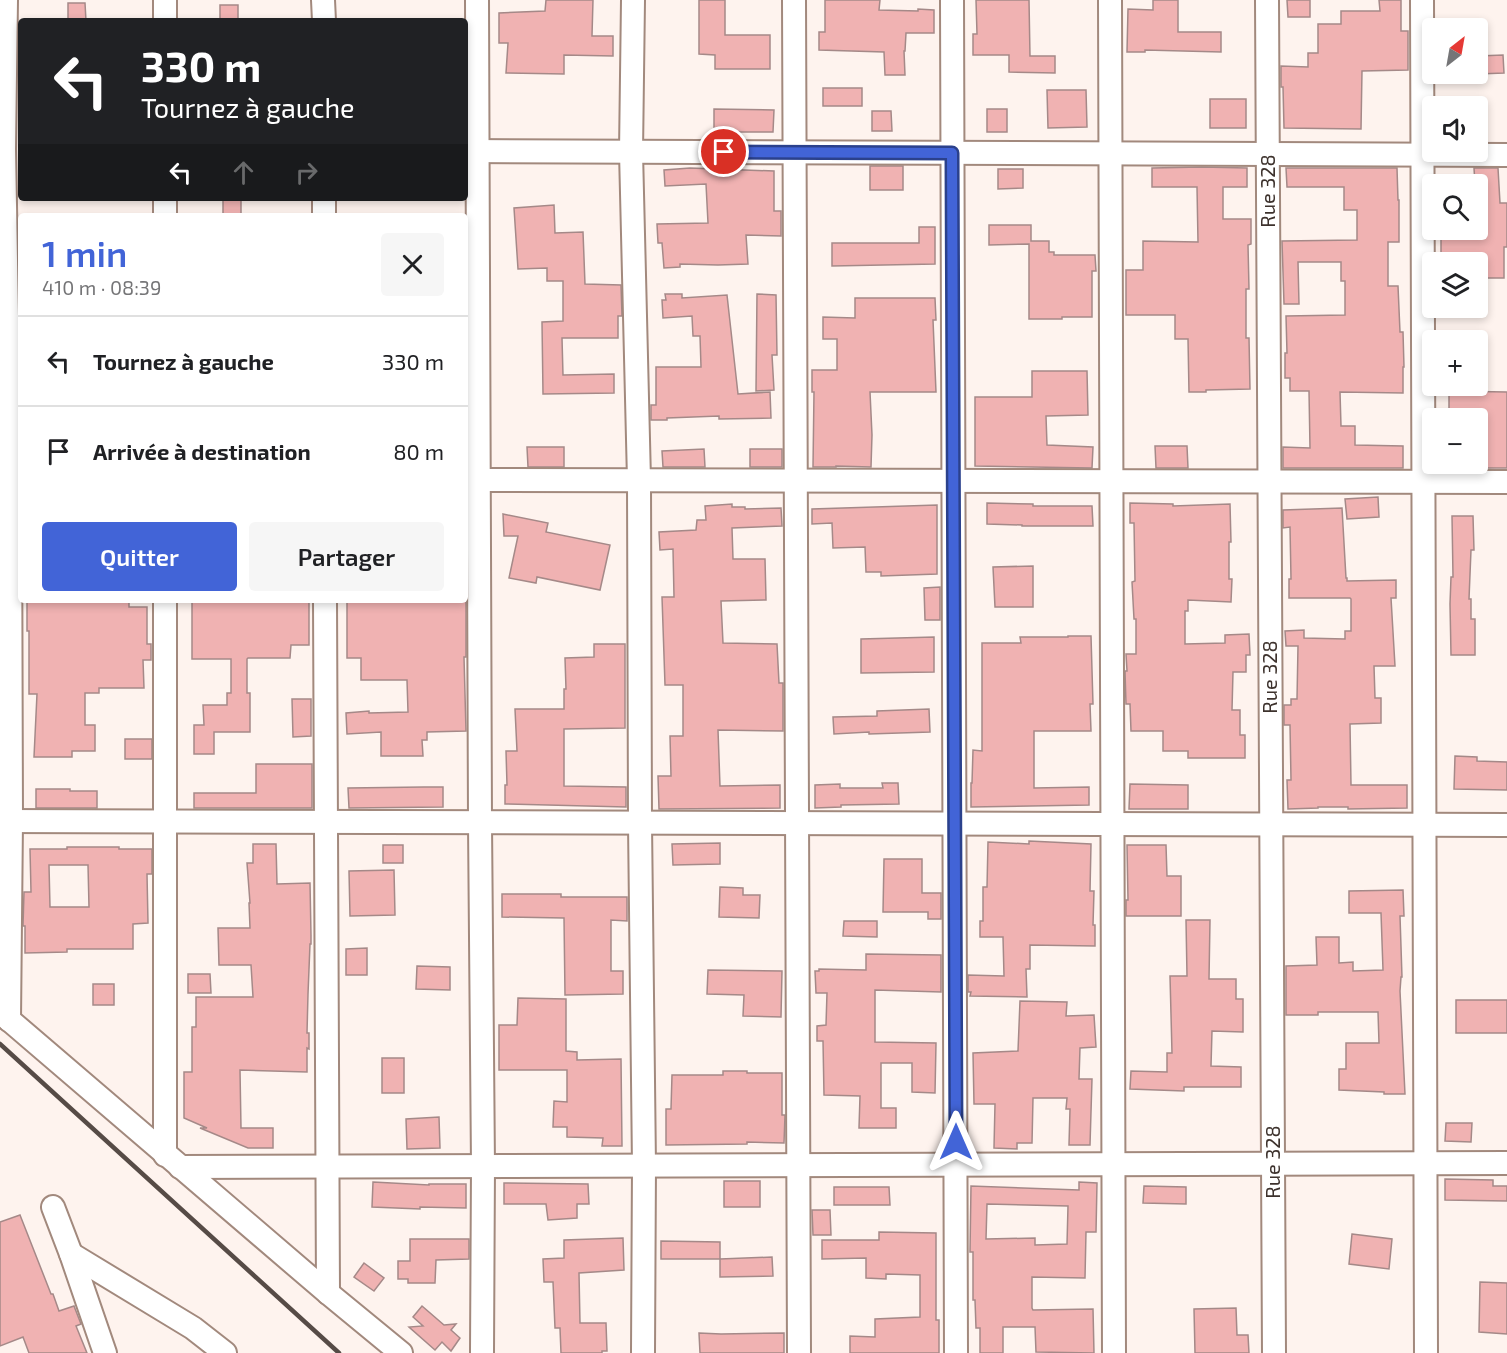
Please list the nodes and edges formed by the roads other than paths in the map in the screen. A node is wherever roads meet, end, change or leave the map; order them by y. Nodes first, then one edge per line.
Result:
1 (6, 0) edge
2 (165, 0) edge
3 (323, 0) edge
4 (477, 0) edge
5 (633, 0) edge
6 (794, 0) edge
7 (952, 0) edge
8 (1110, 0) edge
9 (1266, 0) edge
10 (1422, 0) edge
11 (165, 18) edge
12 (324, 18) edge
13 (1422, 96) edge
14 (8, 149) edge
15 (471, 151) edge
16 (631, 152) junction
17 (795, 152) junction
18 (952, 153) junction
19 (1110, 154) junction
20 (1267, 155) junction
21 (1422, 155) edge
22 (1488, 155) edge
23 (1507, 155) edge
24 (1422, 162) edge
25 (472, 480) edge
26 (639, 480) junction
27 (796, 480) junction
28 (954, 481) junction
29 (1111, 482) junction
30 (1269, 482) junction
31 (1424, 482) junction
32 (1507, 482) edge
33 (10, 483) edge
34 (165, 603) edge
35 (325, 603) edge
36 (5, 821) edge
37 (165, 822) junction
38 (326, 822) junction
39 (480, 823) junction
40 (640, 823) junction
41 (797, 823) junction
42 (955, 824) junction
43 (1112, 824) junction
44 (1271, 824) junction
45 (1424, 825) junction
46 (1507, 825) edge
47 (4, 1016) edge
48 (173, 1161) junction
49 (1425, 1163) junction
50 (1507, 1163) edge
51 (956, 1164) junction
52 (1113, 1164) junction
53 (1273, 1164) junction
54 (798, 1165) junction
55 (483, 1166) junction
56 (644, 1166) junction
57 (327, 1167) junction
58 (53, 1207) dead end
59 (71, 1254) junction
60 (328, 1293) junction
61 (105, 1353) edge
62 (225, 1353) edge
63 (401, 1353) edge
64 (482, 1353) edge
65 (643, 1353) edge
66 (798, 1353) edge
67 (956, 1353) edge
68 (1114, 1353) edge
69 (1274, 1353) edge
70 (1426, 1353) edge

1 - 14 street
2 - 11 street
3 - 12 street
4 - 15 street
5 - 16 street
6 - 17 street
7 - 18 street
8 - 19 street
9 - 20 street, Rue 328
10 - 13 street
14 - 33 street
15 - 16 street
15 - 25 street
16 - 17 street
16 - 26 street
17 - 18 street
17 - 27 street
18 - 19 street
18 - 28 street
19 - 20 street
19 - 29 street
20 - 21 street
20 - 30 street, Rue 328
22 - 23 street
24 - 31 street
25 - 26 street
25 - 39 street
26 - 27 street
26 - 40 street
27 - 28 street
27 - 41 street
28 - 29 street
28 - 42 street
29 - 30 street
29 - 43 street
30 - 31 street
30 - 44 street, Rue 328
31 - 32 street
31 - 45 street
33 - 36 street
34 - 37 street
35 - 38 street
36 - 37 street
36 - 47 street
37 - 38 street
37 - 48 street
38 - 39 street
38 - 57 street
39 - 40 street
39 - 55 street
40 - 41 street
40 - 56 street
41 - 42 street
41 - 54 street
42 - 43 street
42 - 51 street
43 - 44 street
43 - 52 street
44 - 45 street
44 - 53 street, Rue 328
45 - 46 street
45 - 49 street
47 - 48 street
48 - 57 street
48 - 60 street
49 - 50 street
49 - 53 street
49 - 70 street
51 - 52 street
51 - 54 street
51 - 67 street
52 - 53 street
52 - 68 street
53 - 69 street, Rue 328
54 - 56 street
54 - 66 street
55 - 56 street
55 - 57 street
55 - 64 street
56 - 65 street
57 - 60 street
58 - 59 street
59 - 61 street
59 - 62 street
60 - 63 street

